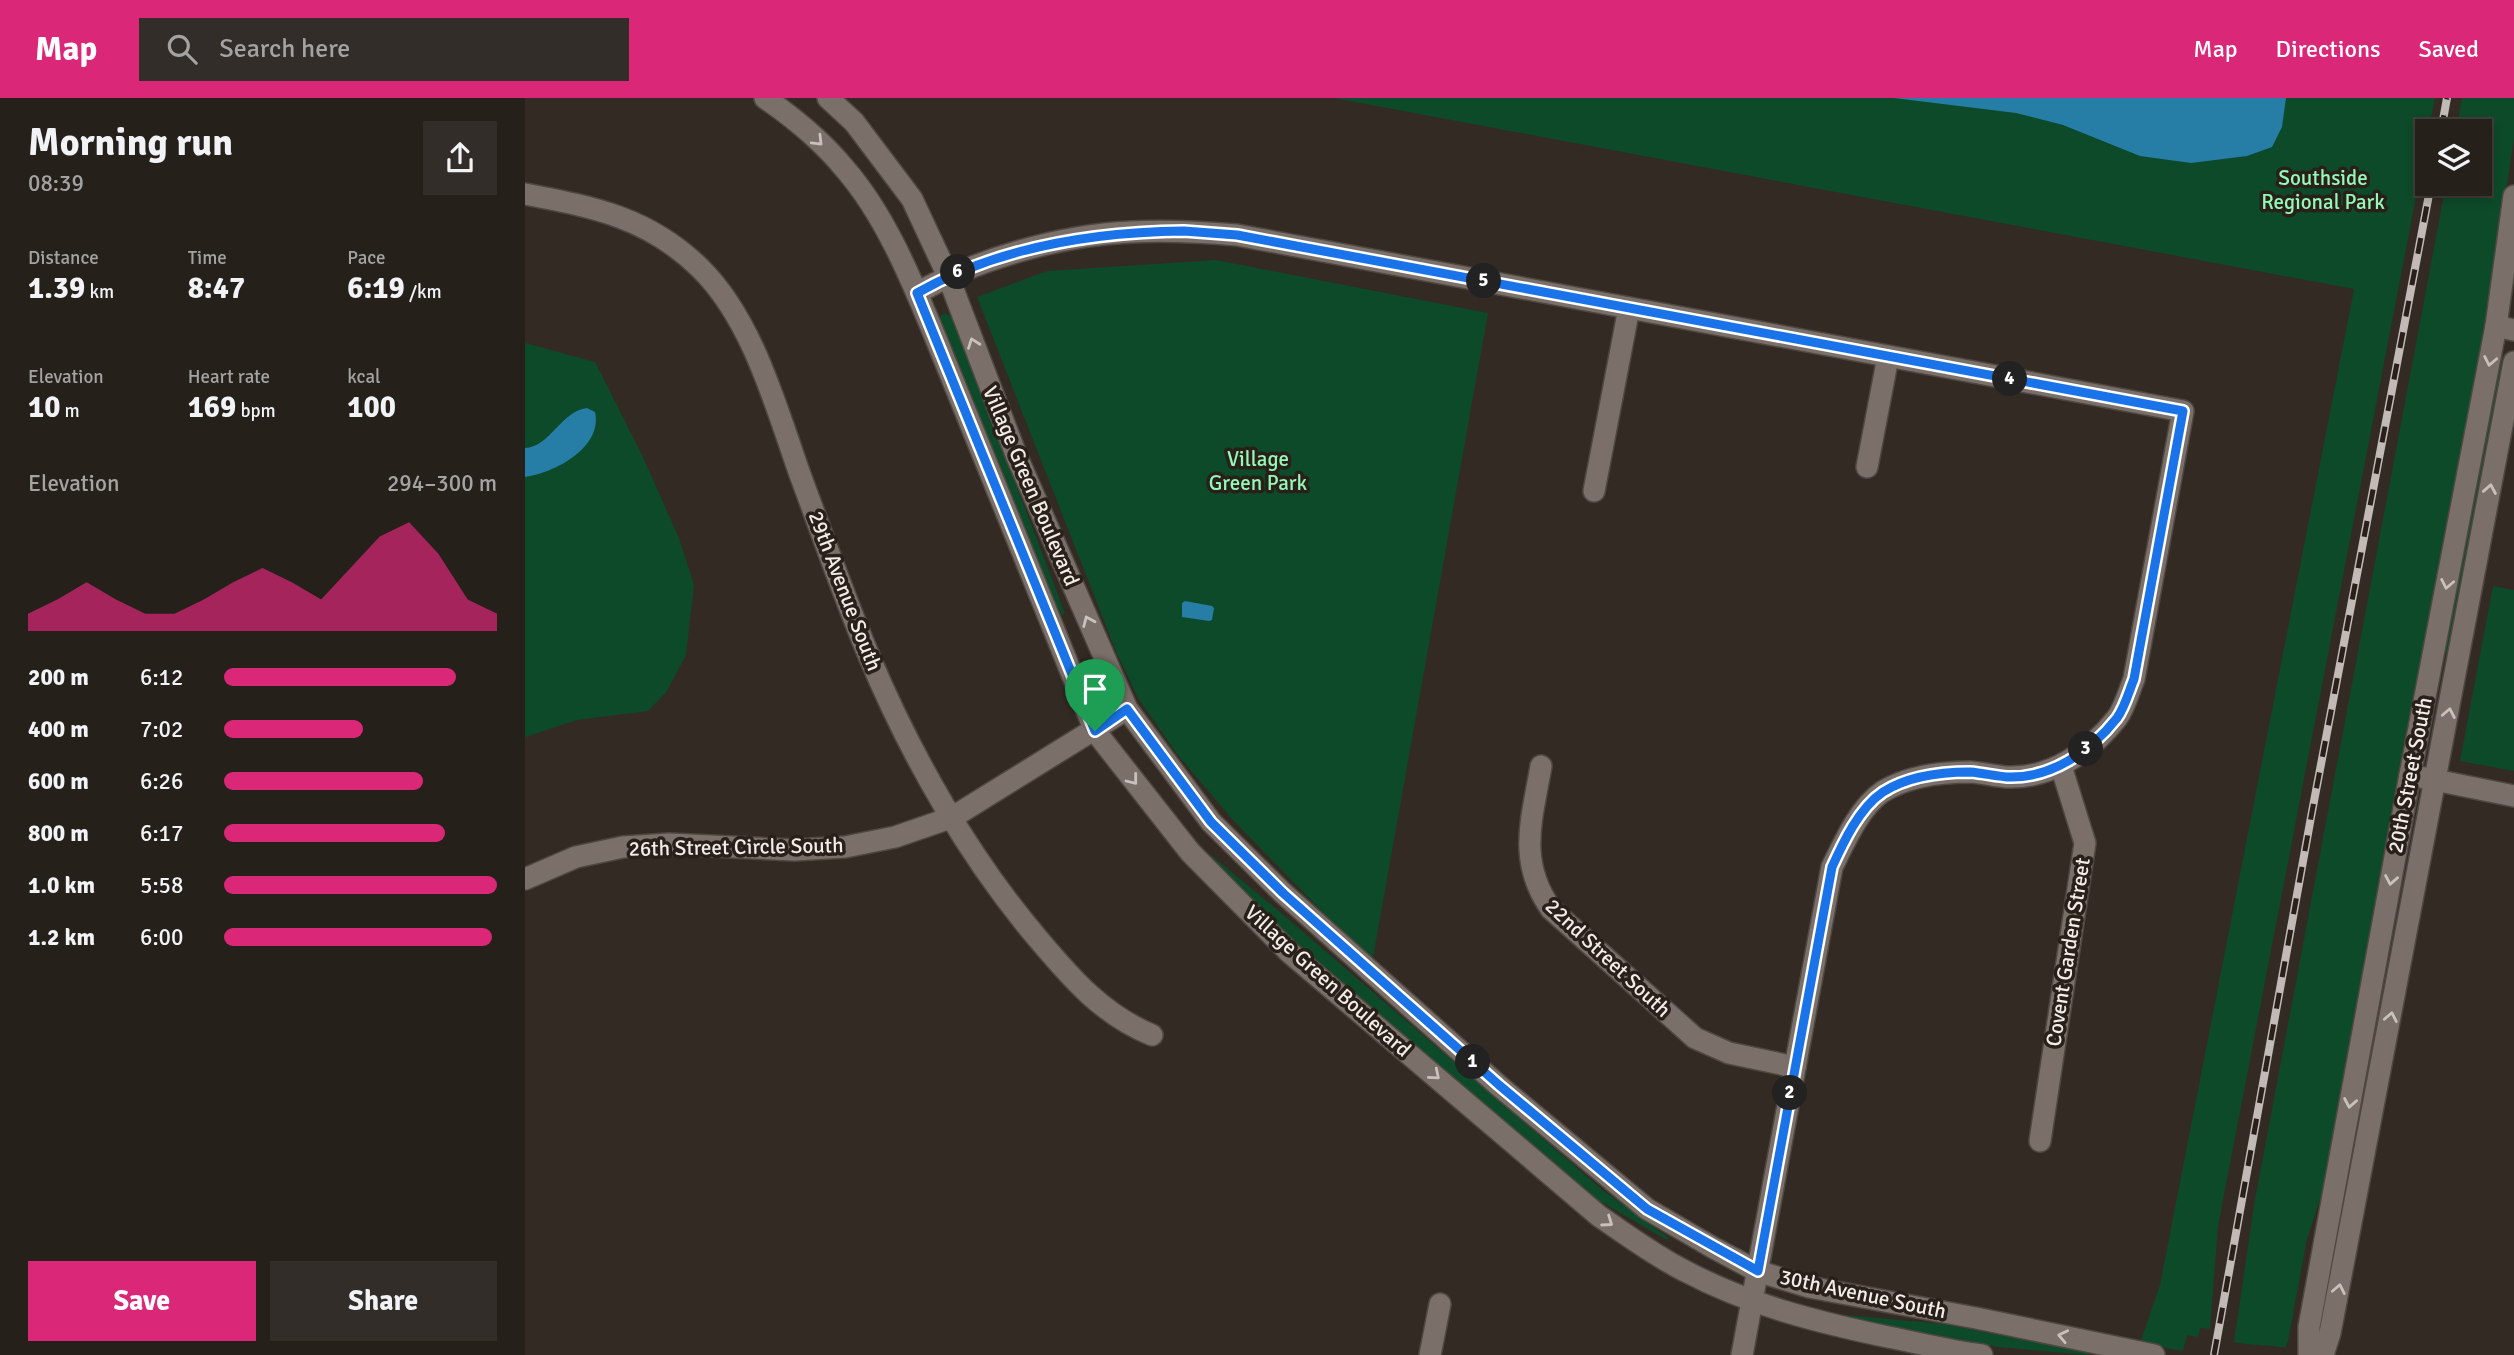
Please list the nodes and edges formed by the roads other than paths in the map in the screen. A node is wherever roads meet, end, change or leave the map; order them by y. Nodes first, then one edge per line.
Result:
1 (765, 98) edge
2 (828, 98) edge
3 (525, 194) edge
4 (2514, 196) edge
5 (948, 275) junction
6 (917, 293) junction
7 (1629, 308) junction
8 (2505, 328) edge
9 (1888, 357) junction
10 (2514, 362) edge
11 (1867, 467) dead end
12 (1594, 491) dead end
13 (1127, 709) junction
14 (1095, 731) junction
15 (1541, 766) dead end
16 (2061, 766) junction
17 (2410, 775) junction
18 (2436, 780) junction
19 (2514, 796) edge
20 (953, 817) junction
21 (525, 879) edge
22 (1283, 893) joint
23 (1152, 1035) dead end
24 (2360, 1048) junction
25 (2384, 1053) junction
26 (1795, 1067) junction
27 (2040, 1141) dead end
28 (1758, 1271) junction
29 (1752, 1302) junction
30 (1440, 1304) dead end
31 (1430, 1355) edge
32 (1742, 1355) edge
33 (1982, 1355) edge
34 (2154, 1355) edge
35 (2309, 1355) edge
36 (2323, 1355) edge

1 -> 6 street, Village Green Boulevard
2 - 5 street, Village Green Boulevard
3 - 20 street, 29th Avenue South
4 - 8 street, 20th Street South
5 - 6 street
5 - 7 street
13 -> 5 street, Village Green Boulevard
6 - 14 street, Village Green Boulevard
7 - 9 street
7 - 12 street
8 -> 17 street, 20th Street South
9 - 11 street
9 - 16 street
18 -> 10 street, 20th Street South
13 - 14 street, 26th Street Circle South
13 - 22 street, Village Green Boulevard
14 - 20 street, 26th Street Circle South
14 -> 29 street, Village Green Boulevard
15 - 26 street, 22nd Street South
16 - 26 street
16 - 27 street, Covent Garden Street
17 - 18 street
17 -> 24 street, 20th Street South
18 - 19 street
25 -> 18 street, 20th Street South
20 - 21 street, 26th Street Circle South
20 - 23 street, 29th Avenue South
22 - 28 street, 30th Avenue South
24 - 25 street
24 -> 35 street, 20th Street South
36 -> 25 street, 20th Street South
26 - 28 street
28 - 29 street
34 -> 28 street, 30th Avenue South
29 - 32 street
29 - 33 street, Village Green Boulevard
30 - 31 street

